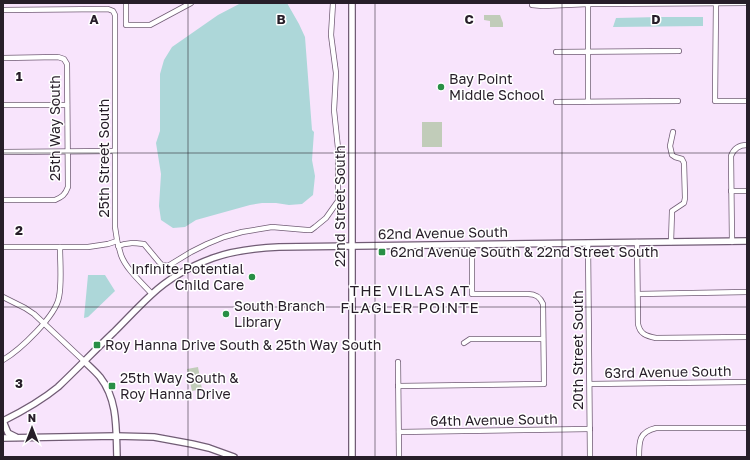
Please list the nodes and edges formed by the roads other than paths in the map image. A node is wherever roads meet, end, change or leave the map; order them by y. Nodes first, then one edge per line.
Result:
1 (126, 3) edge
2 (191, 3) edge
3 (332, 3) edge
4 (352, 3) edge
5 (716, 3) edge
6 (746, 3) edge
7 (532, 4) edge
8 (588, 4) junction
9 (3, 10) edge
10 (679, 51) dead end
11 (556, 52) dead end
12 (588, 52) junction
13 (3, 58) edge
14 (588, 101) junction
15 (678, 101) dead end
16 (747, 101) edge
17 (556, 102) dead end
18 (3, 105) edge
19 (67, 105) junction
20 (673, 132) dead end
21 (747, 145) edge
22 (115, 151) junction
23 (3, 152) edge
24 (68, 152) junction
25 (731, 191) junction
26 (747, 191) edge
27 (3, 200) edge
28 (117, 241) junction
29 (747, 241) edge
30 (637, 242) junction
31 (671, 242) junction
32 (732, 242) junction
33 (588, 243) junction
34 (472, 245) junction
35 (118, 246) junction
36 (352, 246) junction
37 (3, 247) edge
38 (60, 247) junction
39 (747, 292) edge
40 (152, 294) junction
41 (638, 294) junction
42 (3, 297) edge
43 (44, 323) junction
44 (747, 337) edge
45 (543, 339) junction
46 (464, 343) dead end
47 (3, 360) edge
48 (84, 361) junction
49 (398, 362) dead end
50 (747, 382) edge
51 (590, 384) junction
52 (398, 386) junction
53 (3, 421) edge
54 (747, 428) edge
55 (590, 430) junction
56 (399, 432) junction
57 (116, 436) junction
58 (3, 438) edge
59 (16, 438) junction
60 (117, 457) edge
61 (234, 457) edge
62 (352, 457) edge
63 (399, 457) edge
64 (590, 457) edge
65 (639, 457) edge

1 - 2 street
3 - 35 street
4 - 36 street, 22nd Street South
5 - 6 street
5 - 8 street
5 - 16 street
7 - 8 street
8 - 12 street
9 - 22 street, 25th Street South
10 - 12 street
11 - 12 street
12 - 14 street
13 - 19 street, 25th Way South
14 - 15 street
14 - 17 street
18 - 19 street
19 - 24 street, 25th Way South
20 - 31 street
21 - 25 street
22 - 24 street
22 - 28 street, 25th Street South
23 - 24 street
24 - 27 street, 25th Way South
25 - 26 street
25 - 32 street
28 - 35 street, 25th Street South
28 - 38 street
29 - 32 street, 62nd Avenue South
30 - 31 street, 62nd Avenue South
30 - 33 street, 62nd Avenue South
30 - 41 street
31 - 32 street, 62nd Avenue South
33 - 34 street, 62nd Avenue South
33 - 51 street, 20th Street South
34 - 36 street, 62nd Avenue South
34 - 45 street
35 - 40 street, 25th Street South
36 - 40 street, 62nd Avenue South
36 - 62 street, 22nd Street South
37 - 38 street
38 - 43 street
39 - 41 street
40 - 48 street, 62nd Avenue South
41 - 44 street
42 - 43 street
43 - 47 street
43 - 48 street
45 - 46 street
45 - 52 street
48 - 53 street, 62nd Avenue South
48 - 57 street
49 - 52 street
50 - 51 street, 63rd Avenue South
51 - 55 street, 20th Street South
52 - 56 street
53 - 59 street
54 - 65 street
55 - 56 street, 64th Avenue South
55 - 64 street, 20th Street South
56 - 63 street
57 - 59 street
57 - 60 street
57 - 61 street
58 - 59 street

